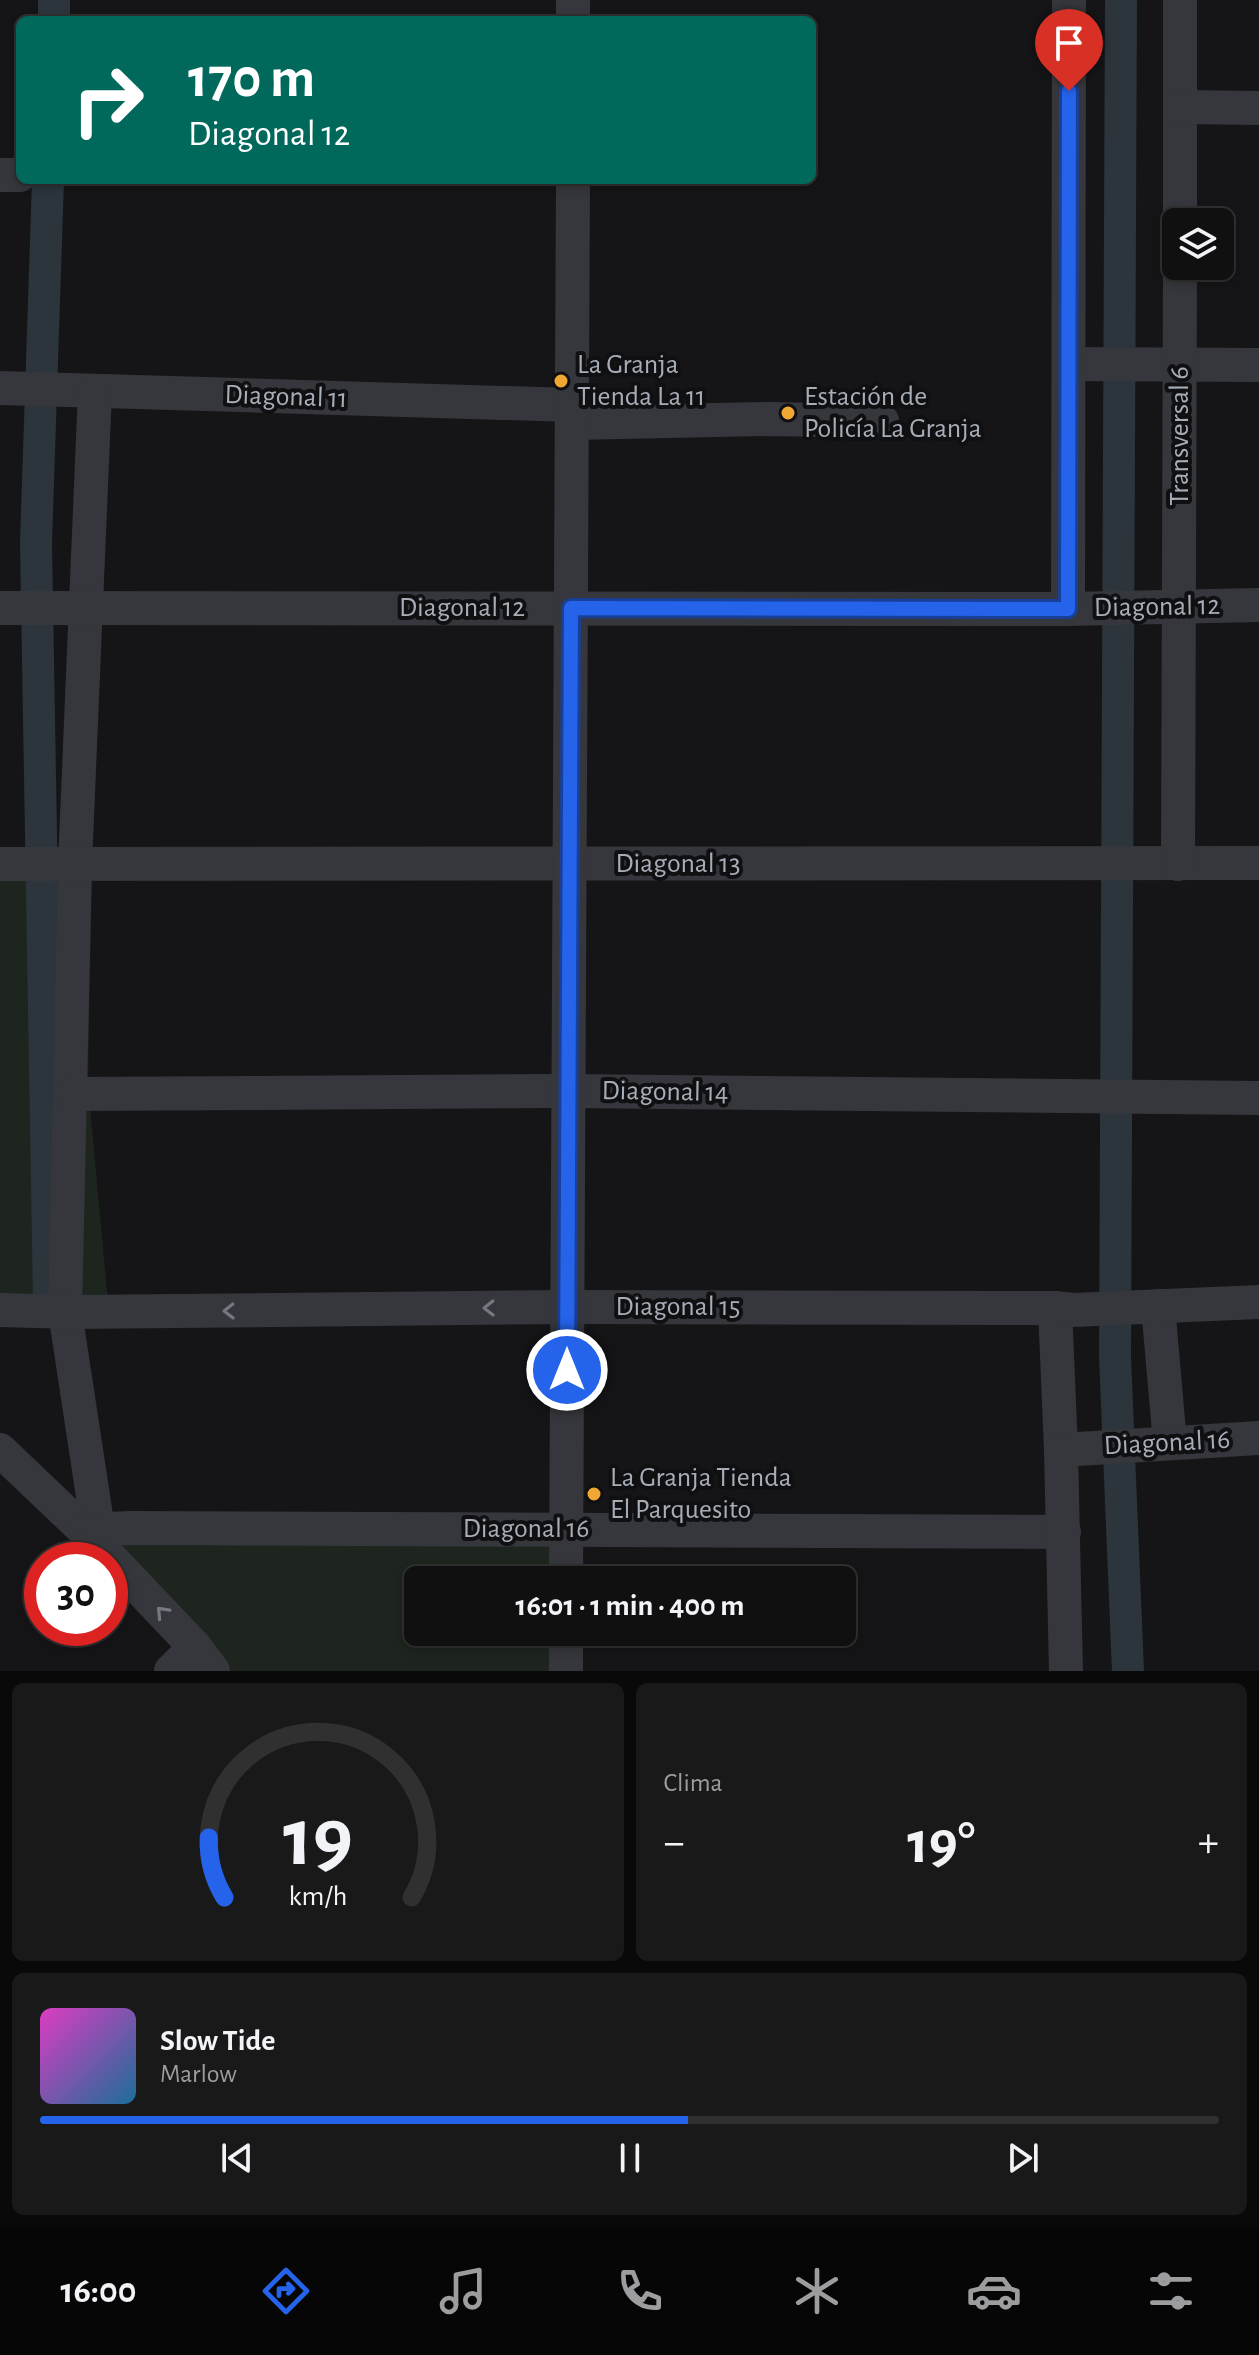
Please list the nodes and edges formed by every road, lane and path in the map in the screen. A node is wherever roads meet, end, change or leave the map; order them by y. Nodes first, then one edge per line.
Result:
1 (1069, 0) edge
2 (1180, 0) edge
3 (1180, 107) junction
4 (1259, 108) edge
5 (573, 184) edge
6 (1180, 208) edge
7 (1180, 280) edge
8 (1069, 364) junction
9 (1180, 364) junction
10 (1259, 365) edge
11 (0, 388) edge
12 (95, 391) junction
13 (572, 414) junction
14 (882, 421) dead end
15 (1259, 605) edge
16 (1169, 606) junction
17 (8, 608) edge
18 (86, 608) junction
19 (571, 608) junction
20 (1068, 609) junction
21 (1259, 863) edge
22 (10, 864) edge
23 (66, 864) junction
24 (569, 864) junction
25 (1170, 864) junction
26 (568, 1091) junction
27 (71, 1094) junction
28 (1259, 1098) edge
29 (1259, 1302) edge
30 (567, 1307) junction
31 (1144, 1307) junction
32 (1064, 1309) junction
33 (0, 1310) edge
34 (65, 1312) junction
35 (1259, 1438) edge
36 (1170, 1443) junction
37 (0, 1450) edge
38 (1061, 1450) junction
39 (91, 1529) junction
40 (566, 1529) junction
41 (1064, 1532) junction
42 (566, 1566) edge
43 (566, 1646) edge
44 (204, 1659) edge
45 (171, 1671) edge
46 (566, 1671) edge
47 (1066, 1671) edge

1 - 8 street
2 - 3 street
3 - 4 street
3 - 6 street
5 - 13 street
7 - 9 street, Transversal 6
8 - 9 street
8 - 20 street
9 - 10 street
9 - 16 street, Transversal 6
11 - 12 street, Diagonal 11
12 - 13 street, Diagonal 11
12 - 18 street
13 - 14 street, Diagonal 11
13 - 19 street
15 - 16 street, Diagonal 12
16 - 20 street, Diagonal 12
16 - 25 street, Transversal 6
17 - 18 street, Diagonal 12
18 - 19 street, Diagonal 12
18 - 23 street
19 - 20 street, Diagonal 12
19 - 24 street
21 - 25 street, Diagonal 13
22 - 23 street, Diagonal 13
23 - 24 street, Diagonal 13
23 - 27 street
24 - 25 street, Diagonal 13
24 - 26 street
26 - 27 street, Diagonal 14
26 - 28 street, Diagonal 14
26 - 30 street
27 - 34 street
29 - 31 street, Diagonal 15
30 - 32 street, Diagonal 15
30 -> 34 street, Diagonal 15
30 - 40 street
31 - 32 street, Diagonal 15
31 - 36 street
32 - 38 street
33 - 34 street, Diagonal 15
34 - 39 street
35 - 36 street, Diagonal 16
36 - 38 street, Diagonal 16
37 - 39 street
38 - 41 street
39 - 40 street, Diagonal 16
44 -> 39 street
40 - 41 street, Diagonal 16
40 - 42 street
41 - 47 street
43 - 46 street
44 - 45 street

